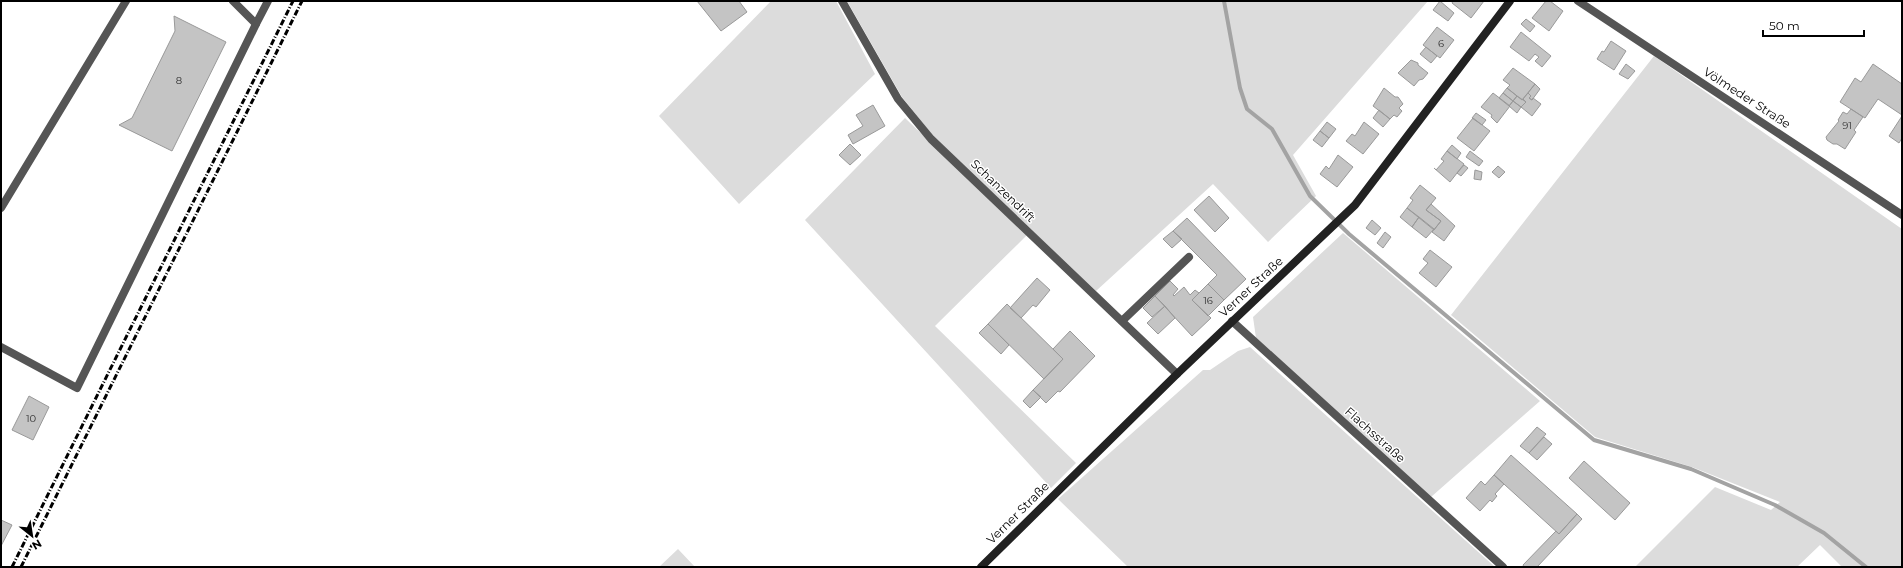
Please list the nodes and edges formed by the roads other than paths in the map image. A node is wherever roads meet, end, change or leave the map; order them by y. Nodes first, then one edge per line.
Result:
1 (126, 1) edge
2 (233, 1) edge
3 (268, 1) edge
4 (842, 1) edge
5 (1510, 1) edge
6 (1578, 1) edge
7 (256, 24) junction
8 (1, 208) edge
9 (1902, 215) edge
10 (1189, 257) dead end
11 (1122, 321) junction
12 (1232, 321) junction
13 (1, 347) edge
14 (1177, 374) junction
15 (981, 567) edge
16 (1503, 567) edge

1 - 8 street
2 - 7 street
3 - 7 street
4 - 11 street, Schanzendrift
5 - 12 street, Verner Straße
6 - 9 street, Völmeder Straße
7 - 13 street
10 - 11 street
11 - 14 street, Schanzendrift
12 - 14 street, Verner Straße
12 - 16 street, Flachsstraße
14 - 15 street, Verner Straße

